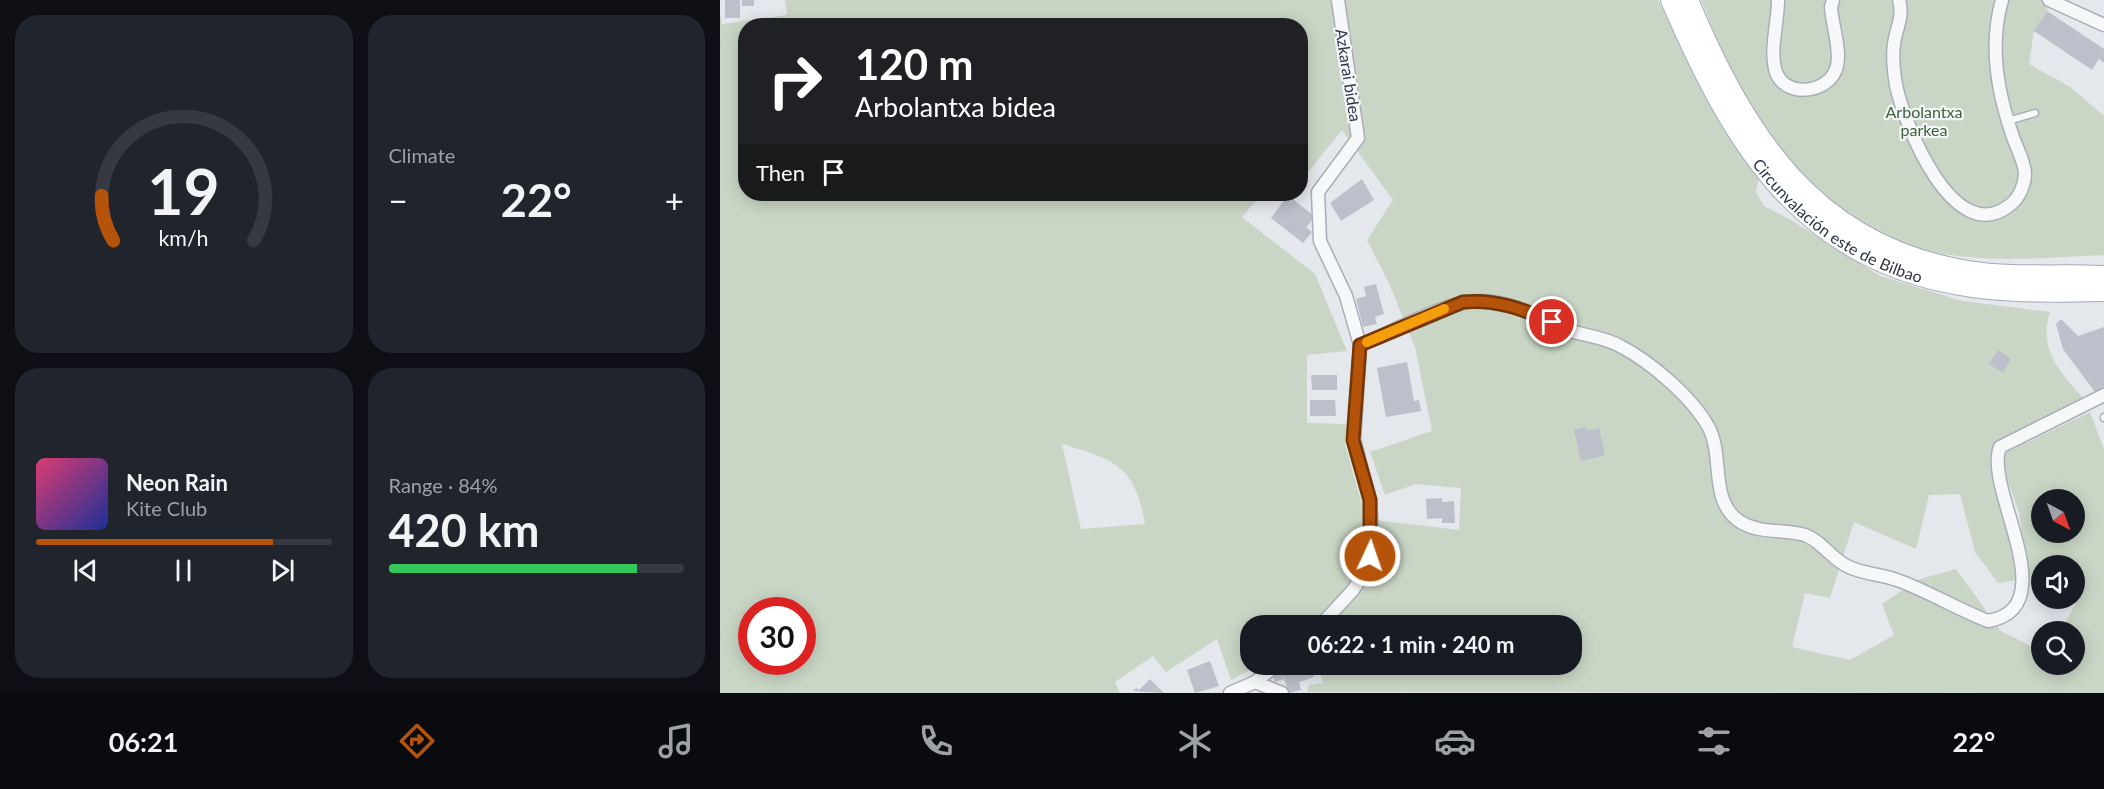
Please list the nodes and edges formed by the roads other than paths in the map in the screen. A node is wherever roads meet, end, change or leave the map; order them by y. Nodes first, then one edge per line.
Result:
1 (1338, 0) edge
2 (1671, 0) edge
3 (1688, 0) edge
4 (1778, 0) edge
5 (1833, 0) edge
6 (1899, 0) edge
7 (2002, 0) edge
8 (2049, 0) edge
9 (2104, 25) edge
10 (2035, 113) dead end
11 (2008, 121) junction
12 (2094, 279) edge
13 (2104, 292) edge
14 (1360, 345) junction
15 (2104, 395) edge
16 (1330, 615) edge
17 (1264, 675) edge
18 (1255, 682) junction
19 (1230, 693) edge
20 (1282, 693) edge

1 - 14 street, Azkarai bidea
2 - 12 main road, Circunvalación este de Bilbao
3 - 12 main road, Circunvalación este de Bilbao
4 - 5 street
6 - 11 street
7 - 11 street
8 - 9 street
10 - 11 lane
12 - 13 main road
14 - 15 street
14 - 16 street
17 - 18 street
18 - 19 street
18 - 20 street

